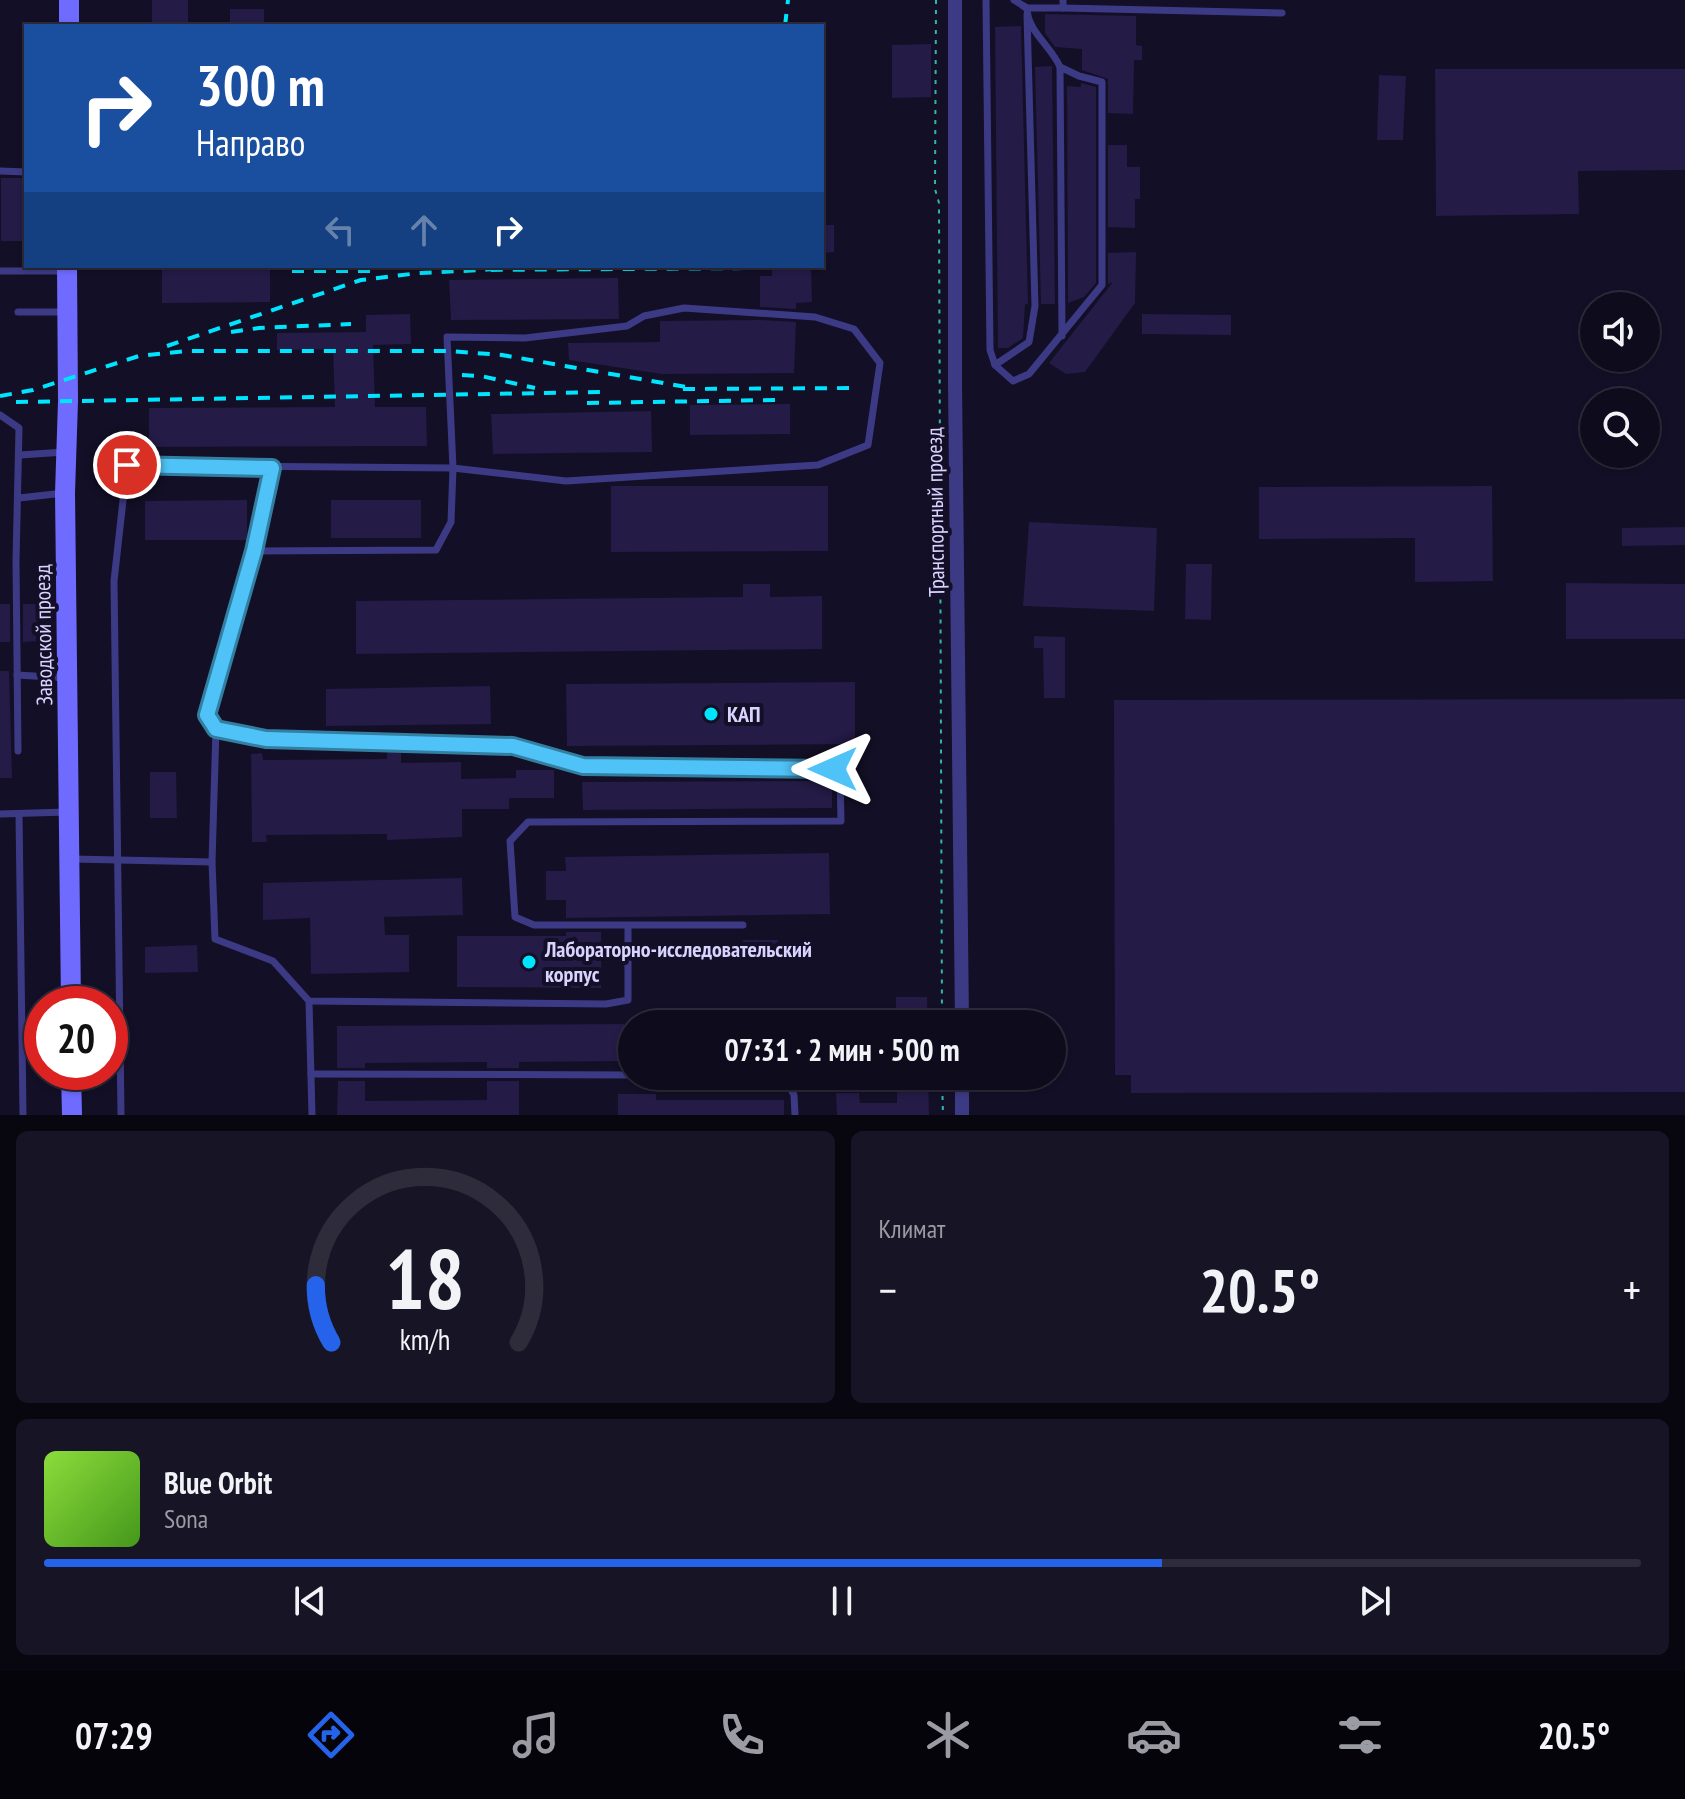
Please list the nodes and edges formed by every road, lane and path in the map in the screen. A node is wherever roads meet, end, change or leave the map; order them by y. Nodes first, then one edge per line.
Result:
1 (69, 0) edge
2 (936, 0) edge
3 (955, 0) edge
4 (986, 0) edge
5 (1014, 0) edge
6 (1063, 4) edge
7 (1027, 11) junction
8 (1282, 13) dead end
9 (69, 24) edge
10 (1060, 67) junction
11 (0, 171) edge
12 (24, 172) edge
13 (67, 268) edge
14 (0, 271) edge
15 (18, 312) dead end
16 (67, 313) junction
17 (1062, 336) junction
18 (995, 365) junction
19 (0, 415) edge
20 (65, 452) junction
21 (20, 455) junction
22 (272, 468) junction
23 (453, 468) junction
24 (65, 493) junction
25 (19, 498) junction
26 (254, 551) junction
27 (17, 675) junction
28 (67, 678) junction
29 (216, 729) junction
30 (18, 751) dead end
31 (69, 812) junction
32 (0, 814) edge
33 (19, 814) junction
34 (70, 859) junction
35 (119, 859) junction
36 (212, 862) junction
37 (743, 925) dead end
38 (628, 927) junction
39 (71, 986) edge
40 (309, 1001) junction
41 (942, 1010) edge
42 (962, 1010) edge
43 (311, 1074) junction
44 (618, 1075) edge
45 (71, 1090) edge
46 (791, 1090) edge
47 (942, 1090) edge
48 (962, 1090) edge
49 (23, 1115) edge
50 (72, 1115) edge
51 (121, 1115) edge
52 (312, 1115) edge
53 (795, 1115) edge
54 (943, 1115) edge
55 (962, 1115) edge

1 - 9 street
2 - 41 path
3 - 42 street, Транспортный проезд
4 - 18 lane
5 - 7 lane
6 - 7 lane
6 - 8 lane
7 - 10 lane
7 - 18 lane
10 - 17 lane
10 - 17 lane
11 - 12 lane
13 - 14 lane
13 - 16 street, Заводской проезд
15 - 16 lane
16 - 20 street, Заводской проезд
17 - 18 lane
19 - 21 lane
20 - 21 lane
20 - 24 street, Заводской проезд
21 - 25 lane
22 - 23 lane
22 - 26 lane
22 - 35 lane
23 - 23 lane
23 - 26 lane
24 - 25 lane
24 - 28 street, Заводской проезд
25 - 27 lane
26 - 29 lane
27 - 28 lane
27 - 30 lane
28 - 31 street, Заводской проезд
29 - 36 lane
29 - 38 lane
31 - 33 lane
31 - 34 street, Заводской проезд
32 - 33 lane
33 - 49 lane
34 - 35 lane
34 - 39 street, Заводской проезд
35 - 36 lane
35 - 51 lane
36 - 40 lane
37 - 38 lane
38 - 40 lane
40 - 43 lane
43 - 44 lane
43 - 52 lane
45 - 50 street
46 - 53 lane
47 - 54 path
48 - 55 street

